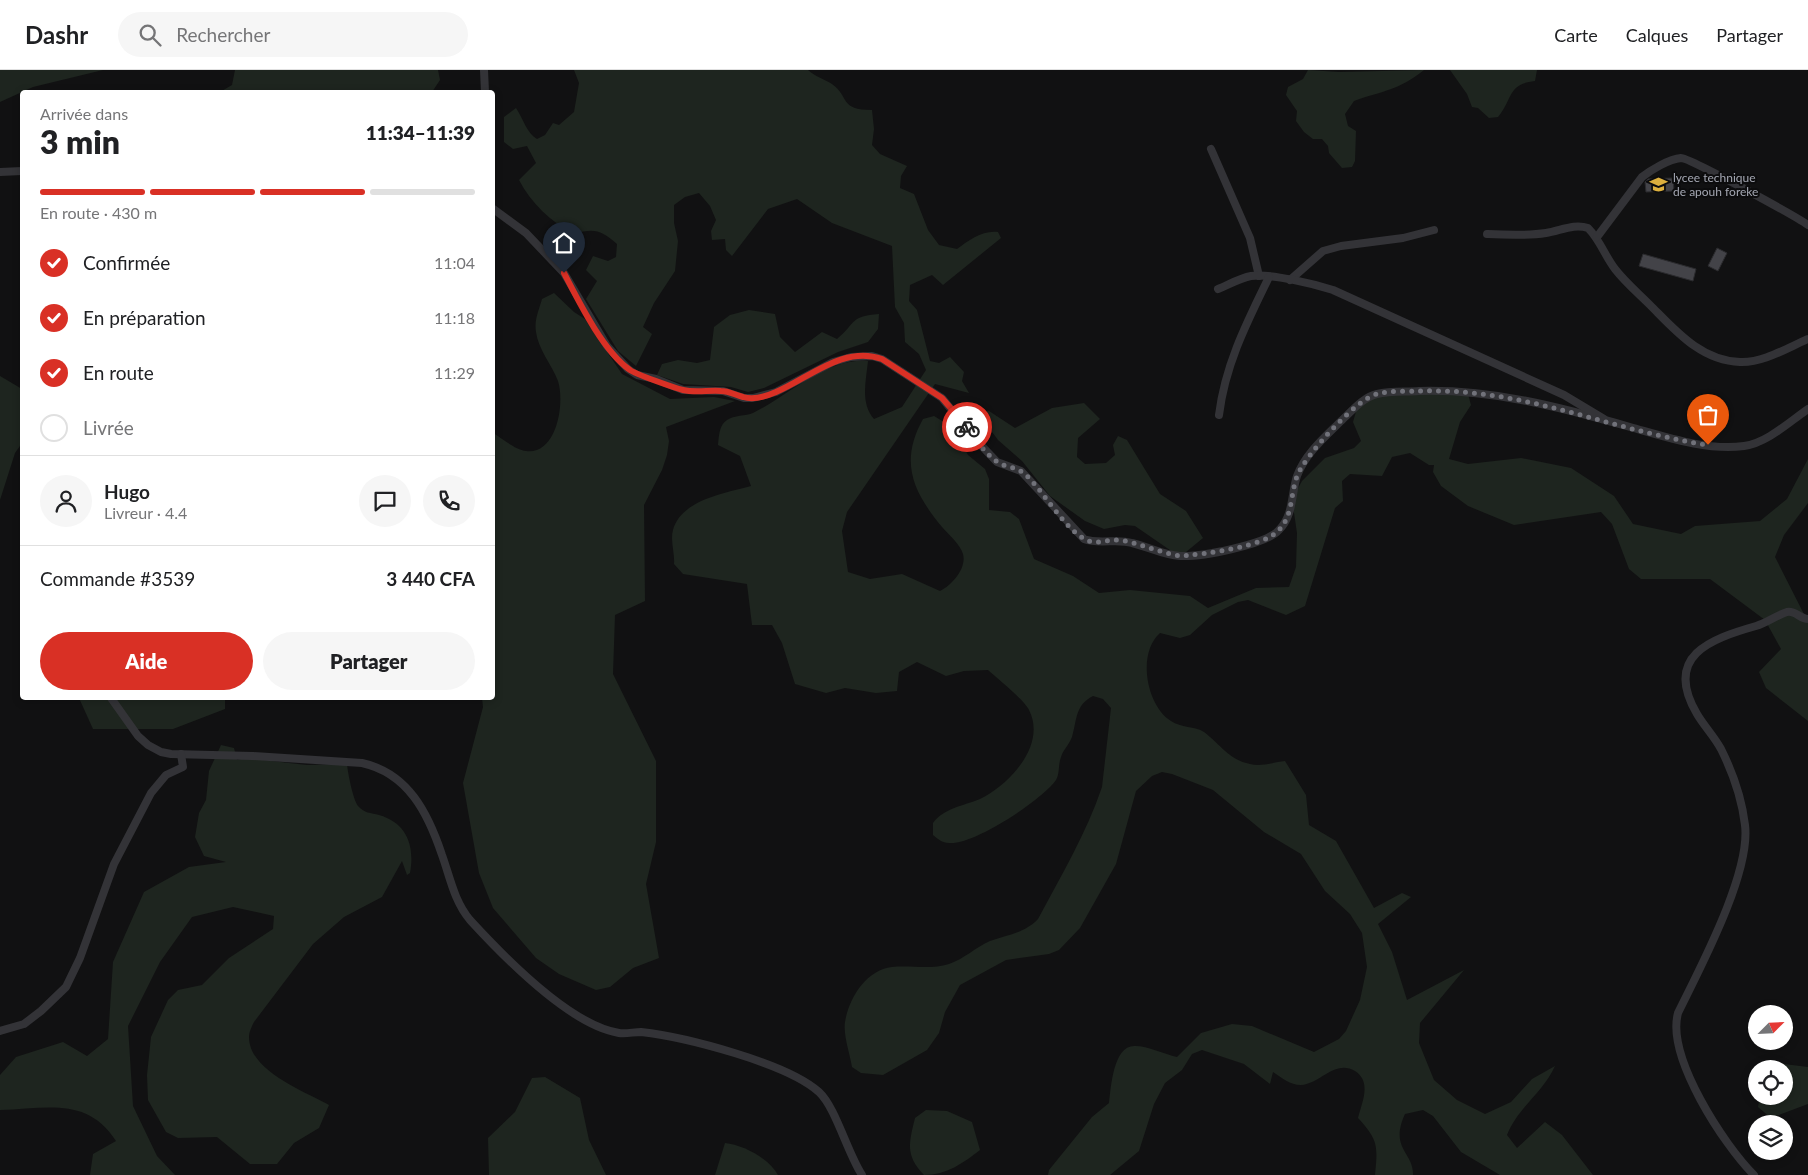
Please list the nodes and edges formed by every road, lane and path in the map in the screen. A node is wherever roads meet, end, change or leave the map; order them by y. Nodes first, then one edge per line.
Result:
1 (484, 70) edge
2 (485, 90) edge
3 (1211, 149) dead end
4 (20, 171) edge
5 (0, 172) edge
6 (495, 210) edge
7 (1808, 225) edge
8 (1434, 230) dead end
9 (1487, 234) dead end
10 (1597, 237) junction
11 (1259, 276) junction
12 (1269, 277) junction
13 (1290, 280) junction
14 (1218, 289) dead end
15 (1808, 339) edge
16 (1808, 409) edge
17 (1219, 415) dead end
18 (1606, 420) junction
19 (1808, 619) edge
20 (112, 700) edge
21 (181, 754) junction
22 (0, 1031) edge
23 (862, 1175) edge
24 (1754, 1175) edge

1 - 2 street
3 - 11 street
4 - 5 street
6 - 18 street
7 - 10 street
8 - 13 street
9 - 10 street
10 - 15 street
11 - 12 street
11 - 14 street
12 - 13 street
12 - 17 street
13 - 18 street
16 - 18 street
19 - 24 street
20 - 21 street
21 - 22 street
21 - 23 street

